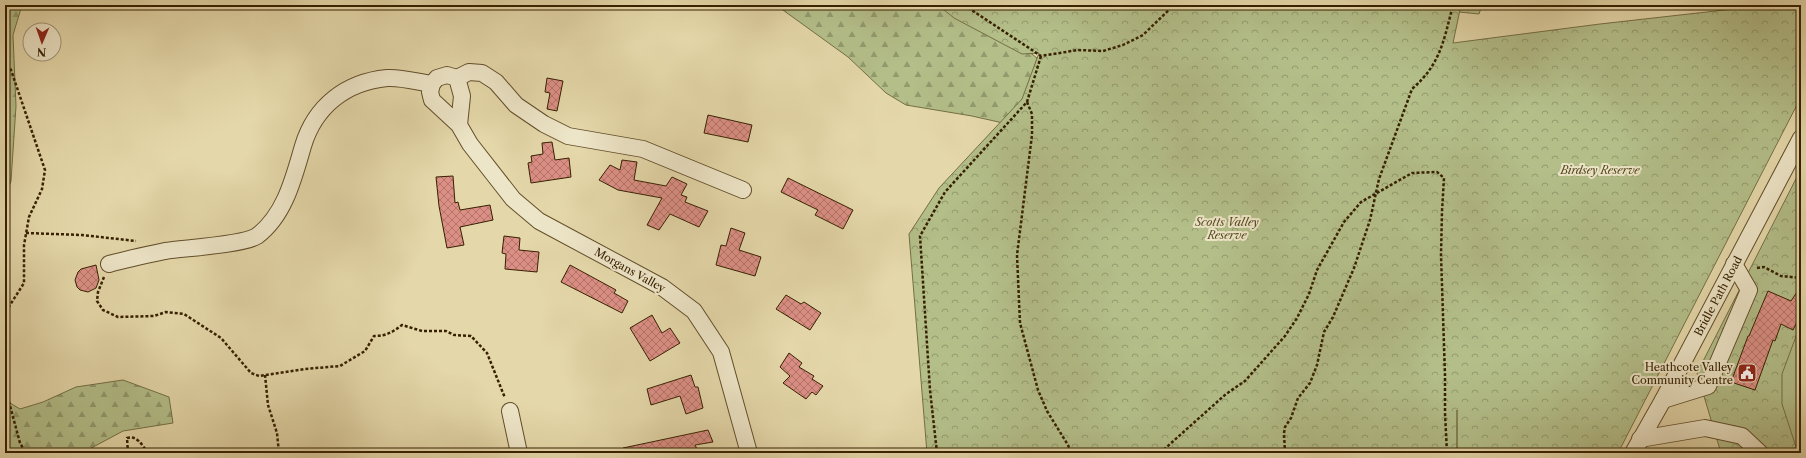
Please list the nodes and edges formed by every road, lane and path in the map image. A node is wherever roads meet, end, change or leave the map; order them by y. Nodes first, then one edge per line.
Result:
1 (964, 5) edge
2 (1174, 5) edge
3 (1453, 5) edge
4 (1041, 56) junction
5 (5, 60) edge
6 (457, 78) junction
7 (432, 84) junction
8 (1027, 102) junction
9 (459, 125) junction
10 (1801, 138) edge
11 (743, 190) dead end
12 (1376, 193) junction
13 (26, 233) junction
14 (138, 242) dead end
15 (109, 264) joint
16 (1734, 264) junction
17 (1758, 268) dead end
18 (1801, 278) edge
19 (5, 313) edge
20 (265, 375) junction
21 (5, 387) edge
22 (1663, 400) junction
23 (510, 411) joint
24 (1636, 446) edge
25 (26, 453) edge
26 (128, 453) edge
27 (148, 453) edge
28 (279, 453) edge
29 (519, 453) edge
30 (749, 453) edge
31 (937, 453) edge
32 (1071, 453) edge
33 (1160, 453) edge
34 (1285, 453) edge
35 (1447, 453) edge
36 (1760, 453) edge

1 - 4 path
2 - 4 path
3 - 12 path
4 - 8 path
5 - 13 path
6 - 7 street
6 - 9 street
6 - 11 street
7 - 9 street, Morgans Valley
7 - 15 street
8 - 31 path
8 - 32 path
9 - 30 street, Morgans Valley
10 - 16 street, Bridle Path Road
12 - 33 path
12 - 34 path
12 - 35 path
13 - 14 path
13 - 19 path
15 - 20 path
16 - 22 street, Bridle Path Road
16 - 22 street
17 - 18 path
20 - 23 path
20 - 28 path
21 - 25 path
22 - 24 street, Bridle Path Road
23 - 29 street
24 - 36 street
26 - 27 path

